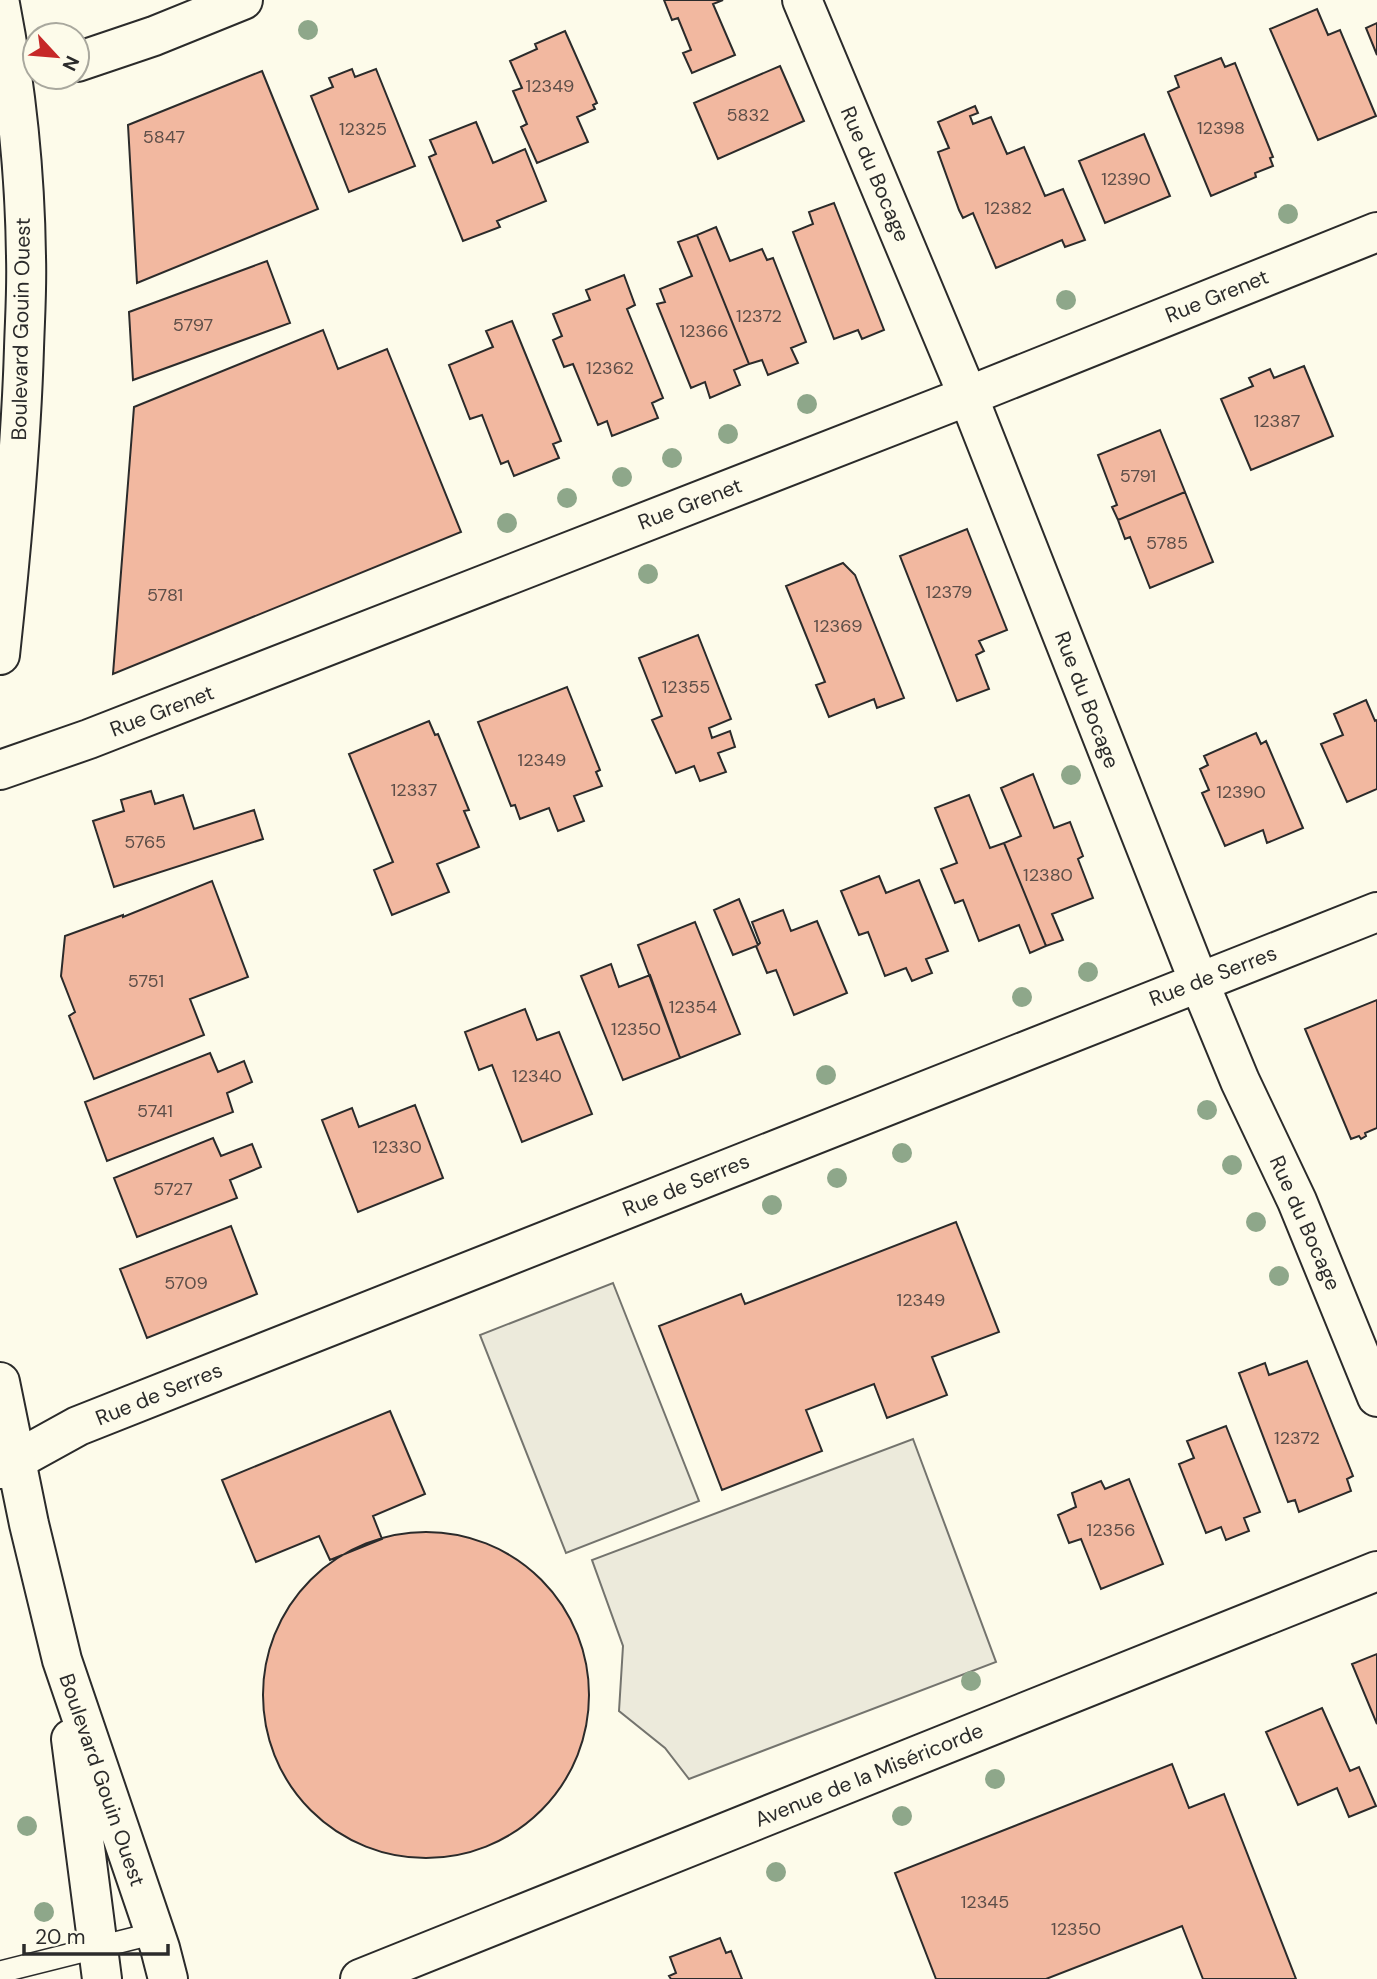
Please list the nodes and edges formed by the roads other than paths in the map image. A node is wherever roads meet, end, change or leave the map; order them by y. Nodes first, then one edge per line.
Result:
1 (243, 0) edge
2 (802, 0) edge
3 (0, 4) edge
4 (91, 57) edge
5 (21, 64) edge
6 (24, 91) edge
7 (1377, 232) edge
8 (968, 396) junction
9 (10, 417) edge
10 (0, 655) edge
11 (0, 770) edge
12 (1377, 912) edge
13 (1199, 982) junction
14 (0, 1382) edge
15 (1377, 1397) edge
16 (8, 1464) edge
17 (1377, 1571) edge
18 (62, 1660) junction
19 (155, 1933) junction
20 (100, 1963) edge
21 (0, 1972) edge
22 (168, 1979) edge
23 (360, 1979) edge

1 - 4 street
2 - 8 street, Rue du Bocage
3 - 5 street, Boulevard Gouin Ouest
6 - 9 street, Boulevard Gouin Ouest
7 - 8 street, Rue Grenet
8 - 11 street, Rue Grenet
8 - 13 street, Rue du Bocage
9 - 10 street, Boulevard Gouin Ouest
12 - 13 street, Rue de Serres
13 - 15 street, Rue du Bocage
13 - 16 street, Rue de Serres
14 - 16 street, Boulevard Gouin Ouest
16 - 18 street, Boulevard Gouin Ouest
17 - 23 street, Avenue de la Miséricorde
18 - 19 street, Boulevard Gouin Ouest
18 - 20 street, Boulevard Gouin Ouest
19 - 20 lane
19 - 22 street, Boulevard Gouin Ouest
20 - 21 lane

